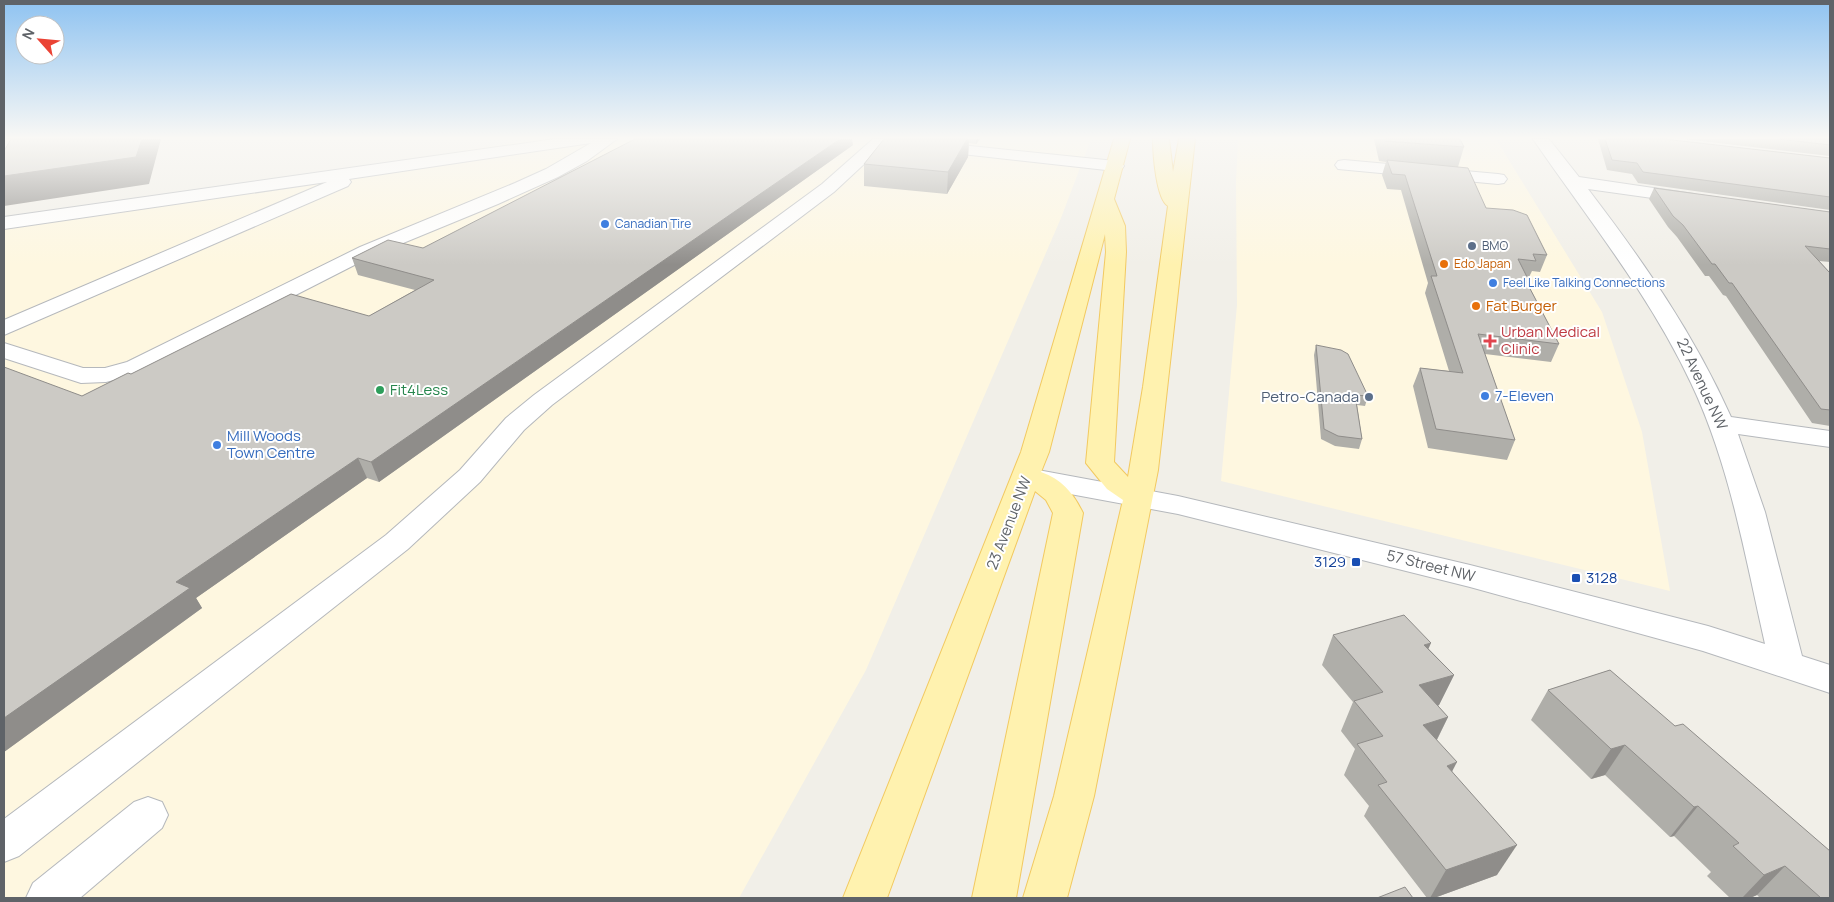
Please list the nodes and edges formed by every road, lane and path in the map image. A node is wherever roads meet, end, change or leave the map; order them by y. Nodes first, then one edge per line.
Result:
1 (294, 181) edge
2 (342, 181) edge
3 (533, 181) edge
4 (836, 181) edge
5 (1111, 181) edge
6 (1167, 181) edge
7 (1180, 181) edge
8 (1574, 182) joint
9 (1106, 199) junction
10 (1703, 200) edge
11 (1175, 212) junction
12 (4, 223) edge
13 (4, 328) edge
14 (4, 350) edge
15 (1721, 423) junction
16 (1830, 439) edge
17 (1027, 477) junction
18 (1138, 497) junction
19 (1787, 665) junction
20 (1830, 679) edge
21 (148, 815) dead end
22 (4, 843) edge
23 (48, 898) edge
24 (865, 898) edge
25 (994, 898) edge
26 (1045, 898) edge

1 - 12 street
2 - 13 street
3 - 14 street
4 - 22 street
5 - 9 main road, 23 Avenue NW
6 - 11 main road
7 - 11 main road
8 - 10 street
8 - 15 street, 22 Avenue NW
9 - 17 main road, 23 Avenue NW
9 - 18 main road
11 - 18 main road
15 - 16 street
15 - 19 street, 22 Avenue NW
17 - 18 street, 57 Street NW
17 - 24 main road, 23 Avenue NW
17 - 25 main road
18 - 19 street, 57 Street NW
18 - 26 main road
19 - 20 street, 57 Street NW
21 - 23 street

